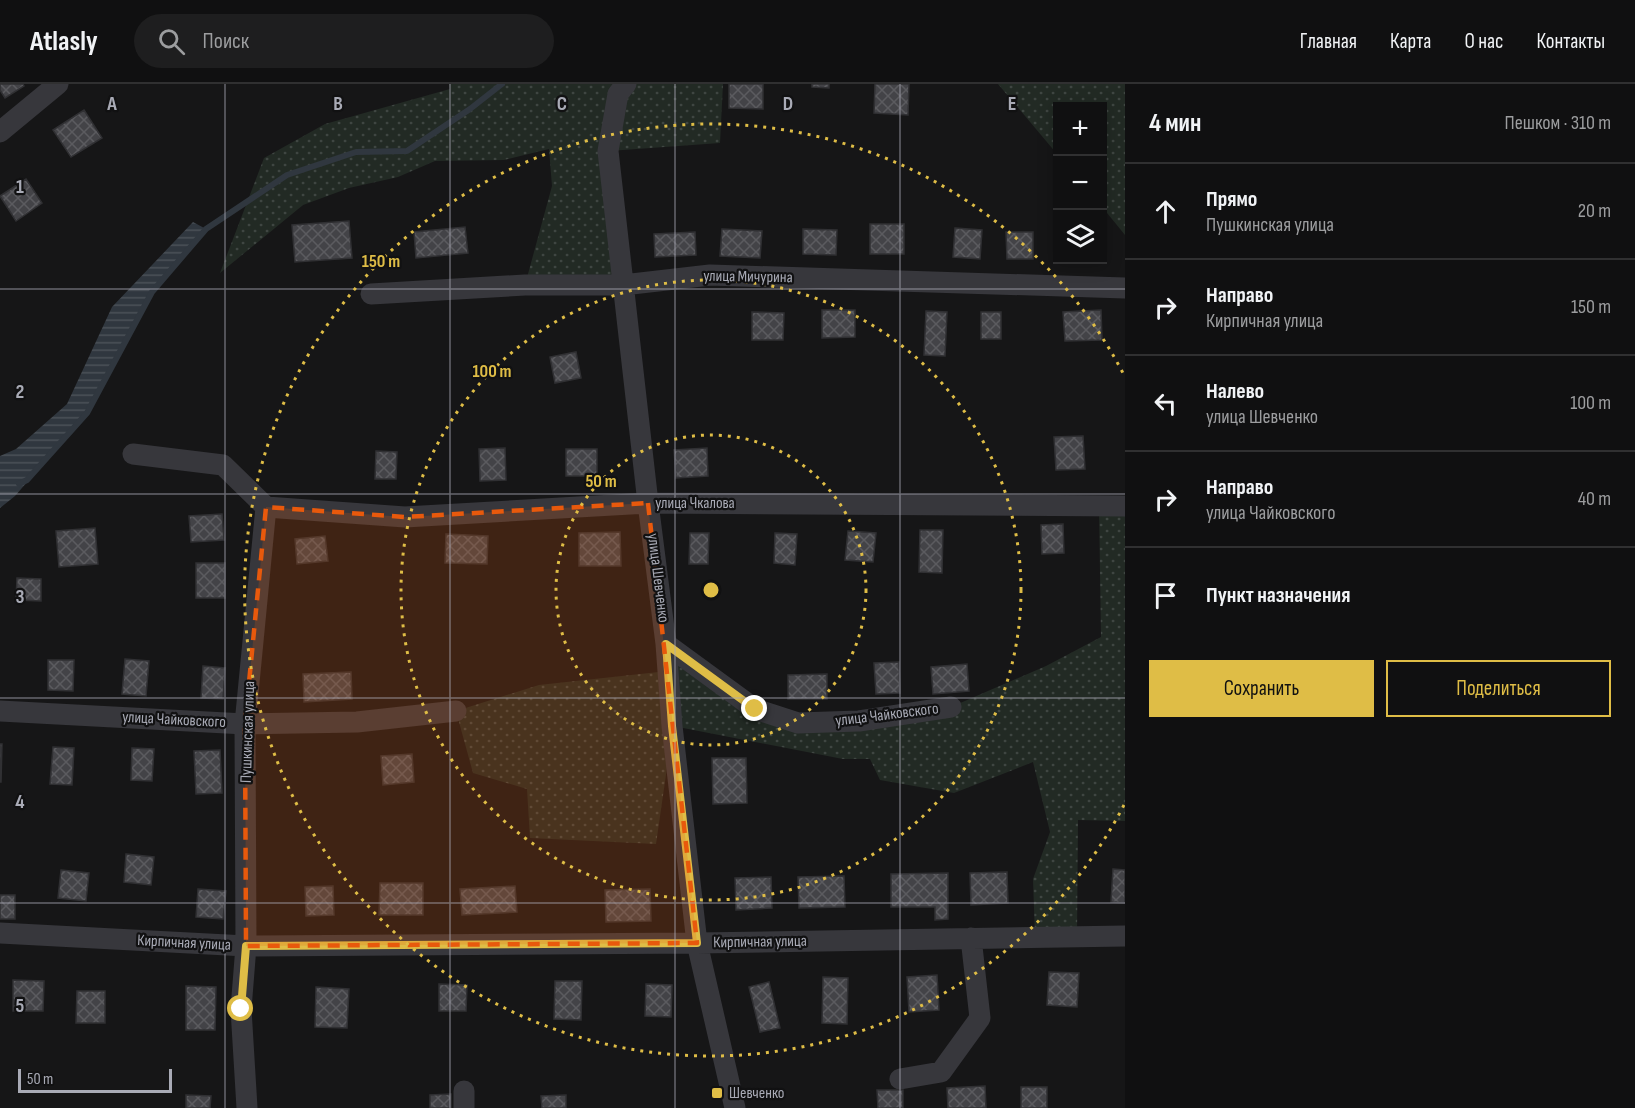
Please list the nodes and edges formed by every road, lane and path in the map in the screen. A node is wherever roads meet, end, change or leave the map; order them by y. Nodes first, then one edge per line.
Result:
1 (58, 84) edge
2 (626, 84) edge
3 (0, 132) edge
4 (623, 285) junction
5 (1125, 288) edge
6 (371, 294) dead end
7 (133, 454) dead end
8 (648, 503) junction
9 (1125, 506) edge
10 (266, 507) junction
11 (666, 644) junction
12 (951, 707) dead end
13 (0, 711) edge
14 (456, 711) dead end
15 (245, 724) junction
16 (0, 933) edge
17 (1125, 936) edge
18 (971, 938) junction
19 (697, 943) junction
20 (246, 946) junction
21 (900, 1079) dead end
22 (247, 1108) edge
23 (735, 1108) edge

1 - 3 street
2 - 4 street, улица Шевченко
4 - 5 street, улица Мичурина
4 - 6 street, улица Мичурина
4 - 8 street, улица Шевченко
7 - 10 street
8 - 9 street, улица Чкалова
8 - 10 street, улица Чкалова
8 - 11 street, улица Шевченко
10 - 15 street, Пушкинская улица
11 - 12 street, улица Чайковского
11 - 19 street, улица Шевченко
13 - 15 street, улица Чайковского
14 - 15 street, улица Чайковского
15 - 20 street, Пушкинская улица
16 - 20 street, Кирпичная улица
17 - 18 street, Кирпичная улица
18 - 19 street, Кирпичная улица
18 - 21 street
19 - 20 street, Кирпичная улица
19 - 23 street, улица Шевченко
20 - 22 street, Пушкинская улица

